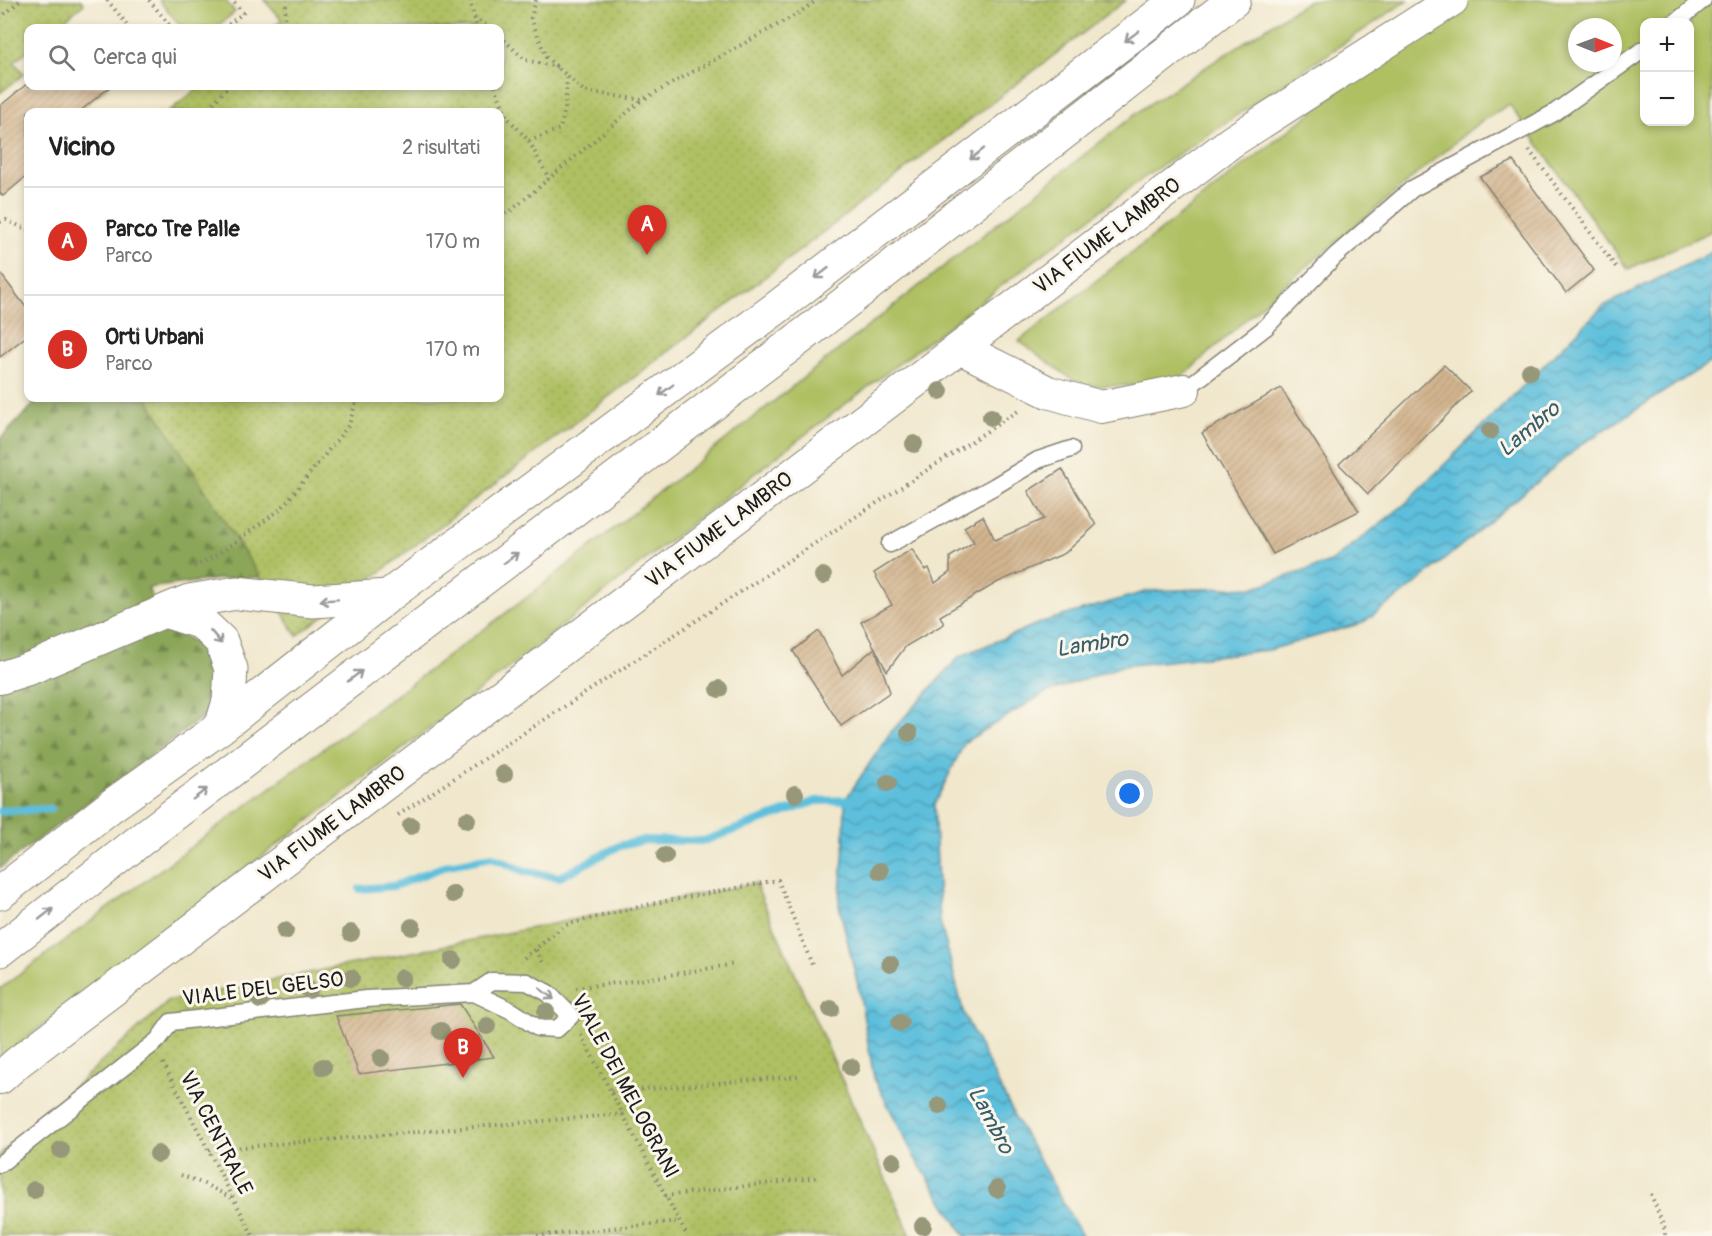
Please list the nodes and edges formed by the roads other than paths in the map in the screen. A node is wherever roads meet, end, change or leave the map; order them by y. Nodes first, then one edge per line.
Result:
1 (1178, 0) edge
2 (1234, 0) edge
3 (1452, 0) edge
4 (1703, 0) edge
5 (1681, 18) edge
6 (1640, 52) edge
7 (960, 348) junction
8 (1184, 390) joint
9 (1071, 449) dead end
10 (890, 544) dead end
11 (388, 596) junction
12 (165, 611) junction
13 (0, 678) edge
14 (221, 727) junction
15 (0, 893) edge
16 (0, 950) edge
17 (474, 993) junction
18 (0, 1078) edge
19 (0, 1164) edge

1 -> 11 main road
16 -> 2 main road
3 - 7 street, VIA FIUME LAMBRO
4 - 5 lane
6 - 8 lane
7 - 8 street
7 - 18 street, VIA FIUME LAMBRO
9 - 10 lane
11 -> 12 main road
11 - 14 main road
12 - 13 street
12 -> 14 main road
14 - 15 main road
17 -> 17 lane, VIALE DEL GELSO
17 - 19 lane, VIALE DEL GELSO

